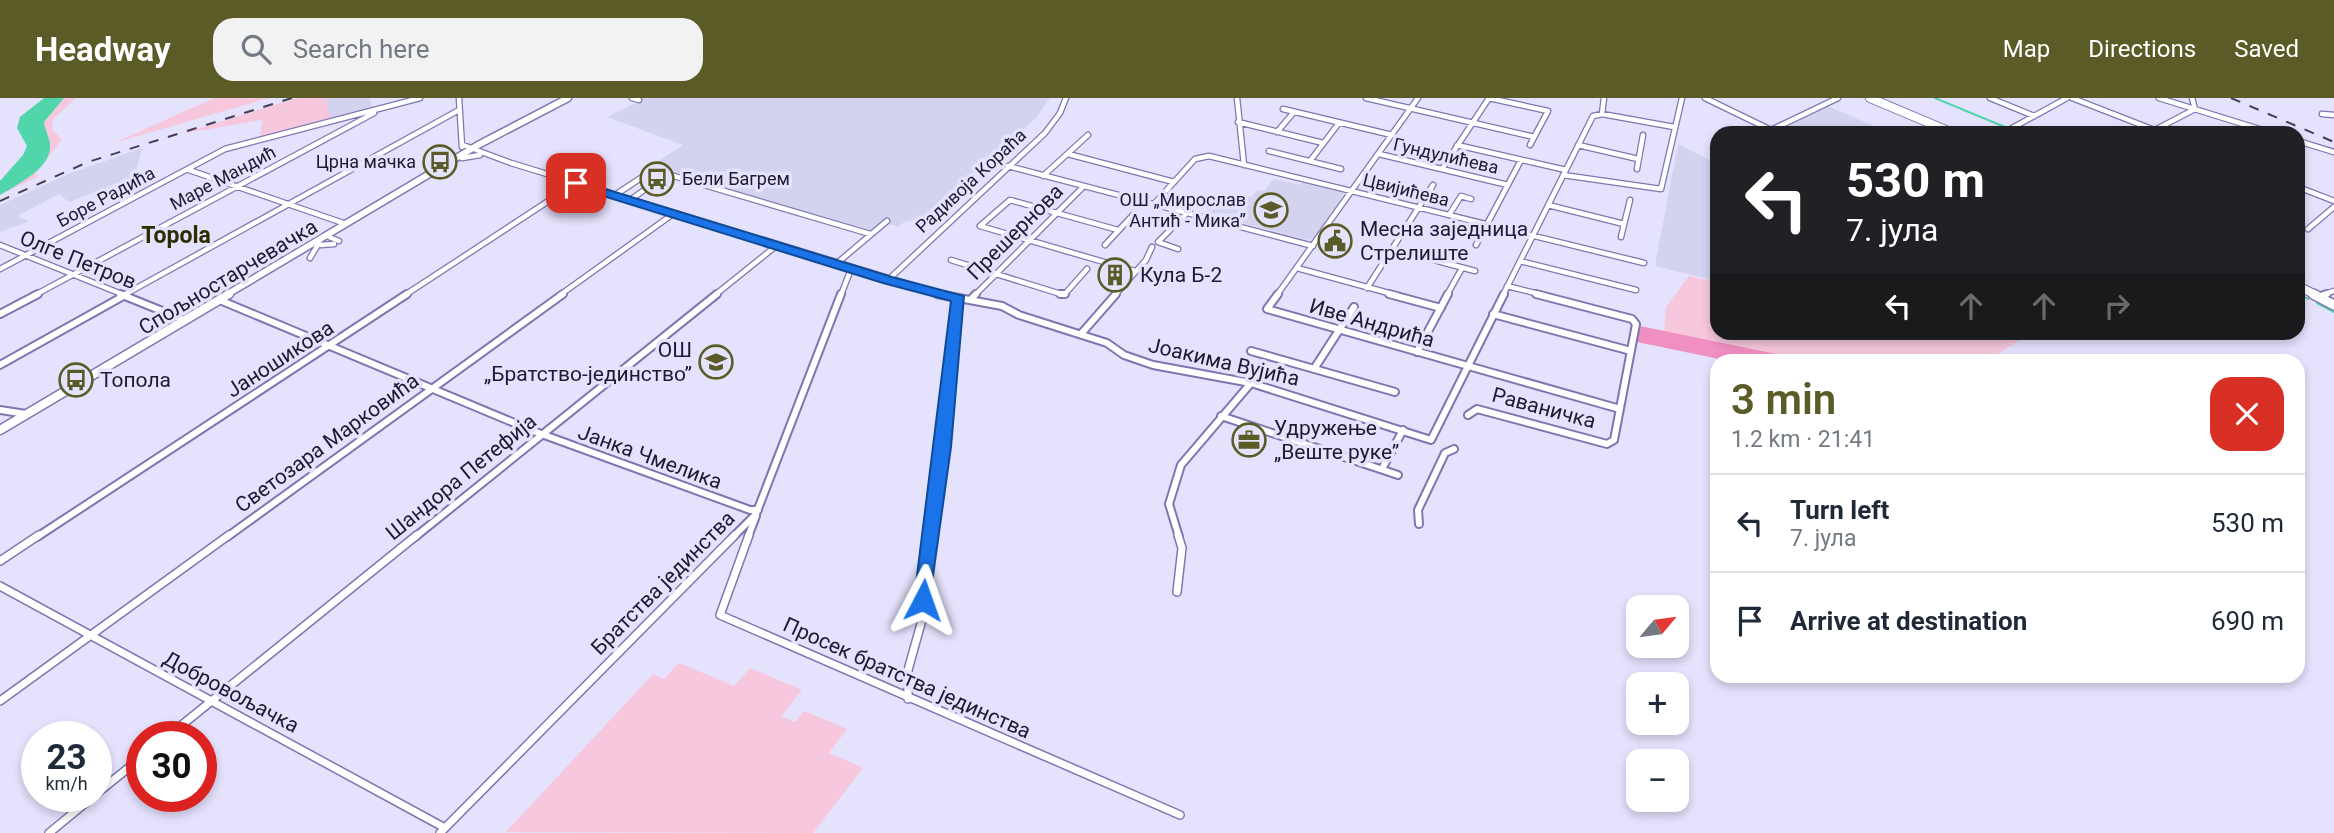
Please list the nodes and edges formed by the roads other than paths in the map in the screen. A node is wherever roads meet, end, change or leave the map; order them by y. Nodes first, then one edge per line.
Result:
1 (420, 98) edge
2 (459, 98) edge
3 (568, 98) edge
4 (632, 98) edge
5 (1066, 98) edge
6 (1237, 98) edge
7 (1366, 98) edge
8 (1418, 98) edge
9 (1489, 98) edge
10 (1604, 98) edge
11 (1682, 98) edge
12 (1705, 98) edge
13 (1838, 98) edge
14 (1870, 98) edge
15 (1990, 98) edge
16 (2070, 98) edge
17 (2159, 98) edge
18 (2192, 98) edge
19 (639, 100) dead end
20 (385, 107) junction
21 (1411, 108) junction
22 (1283, 109) dead end
23 (2195, 109) junction
24 (459, 110) junction
25 (1294, 112) junction
26 (1602, 114) junction
27 (2322, 114) dead end
28 (2334, 115) edge
29 (2034, 116) junction
30 (1238, 122) junction
31 (1472, 122) junction
32 (1339, 123) junction
33 (1764, 126) edge
34 (1780, 126) edge
35 (1936, 126) edge
36 (2016, 126) edge
37 (2138, 126) edge
38 (2163, 126) edge
39 (2250, 126) edge
40 (1674, 127) junction
41 (1277, 132) junction
42 (1088, 135) dead end
43 (1392, 135) junction
44 (1643, 135) dead end
45 (1534, 136) junction
46 (1323, 143) junction
47 (2305, 143) edge
48 (1457, 145) junction
49 (1530, 145) dead end
50 (1578, 145) junction
51 (470, 150) junction
52 (1269, 152) dead end
53 (2334, 152) edge
54 (1068, 154) junction
55 (1378, 154) junction
56 (1638, 159) junction
57 (1521, 160) junction
58 (1310, 161) junction
59 (1244, 164) junction
60 (1009, 166) junction
61 (1341, 169) dead end
62 (1442, 169) junction
63 (1637, 169) dead end
64 (189, 170) junction
65 (650, 172) dead end
66 (1564, 173) junction
67 (1043, 176) junction
68 (1174, 181) junction
69 (576, 183) junction
70 (1433, 185) dead end
71 (1508, 185) junction
72 (237, 187) junction
73 (1083, 187) junction
74 (2305, 190) edge
75 (1351, 191) junction
76 (615, 195) junction
77 (1471, 199) dead end
78 (630, 200) junction
79 (1630, 200) dead end
80 (2334, 201) edge
81 (288, 204) junction
82 (1153, 205) junction
83 (1548, 205) junction
84 (2334, 207) edge
85 (1420, 208) junction
86 (1056, 213) junction
87 (673, 214) junction
88 (1186, 214) junction
89 (1133, 215) dead end
90 (1449, 215) junction
91 (887, 221) dead end
92 (346, 224) junction
93 (1487, 224) junction
94 (1624, 224) junction
95 (2308, 229) dead end
96 (1118, 230) junction
97 (870, 234) junction
98 (1532, 236) junction
99 (1621, 237) dead end
100 (1028, 240) junction
101 (320, 244) junction
102 (1105, 245) dead end
103 (1476, 245) dead end
104 (0, 246) edge
105 (776, 246) junction
106 (1312, 246) junction
107 (1152, 247) dead end
108 (1178, 249) dead end
109 (1393, 249) junction
110 (26, 255) junction
111 (310, 258) dead end
112 (951, 260) dead end
113 (1520, 261) junction
114 (1644, 263) dead end
115 (836, 264) junction
116 (1297, 268) junction
117 (1462, 268) junction
118 (0, 269) edge
119 (851, 269) junction
120 (1087, 269) dead end
121 (1135, 271) junction
122 (1475, 271) dead end
123 (74, 274) junction
124 (993, 274) junction
125 (888, 280) junction
126 (1507, 286) junction
127 (1367, 288) junction
128 (1636, 290) dead end
129 (2305, 290) edge
130 (2334, 291) edge
131 (124, 295) junction
132 (2318, 297) junction
133 (959, 299) junction
134 (970, 300) junction
135 (222, 301) junction
136 (2334, 305) edge
137 (1354, 307) dead end
138 (1441, 308) junction
139 (0, 314) edge
140 (1493, 314) junction
141 (182, 320) junction
142 (1339, 330) junction
143 (1081, 334) junction
144 (327, 347) junction
145 (1251, 351) dead end
146 (1630, 351) junction
147 (1417, 352) junction
148 (0, 365) edge
149 (1469, 366) junction
150 (1314, 369) junction
151 (1251, 383) junction
152 (432, 389) junction
153 (1395, 392) dead end
154 (1620, 409) junction
155 (0, 410) edge
156 (29, 415) junction
157 (1468, 415) dead end
158 (1221, 416) junction
159 (1404, 430) junction
160 (0, 432) edge
161 (542, 434) junction
162 (1454, 449) dead end
163 (1382, 469) junction
164 (1398, 475) dead end
165 (757, 512) junction
166 (1419, 524) dead end
167 (0, 561) edge
168 (0, 586) edge
169 (1177, 592) dead end
170 (90, 636) junction
171 (908, 699) junction
172 (0, 701) edge
173 (211, 701) junction
174 (187, 721) edge
175 (126, 770) edge
176 (112, 781) edge
177 (74, 812) edge
178 (1180, 815) dead end
179 (442, 830) edge
180 (49, 833) edge

1 - 20 street
2 - 24 street
3 - 51 street
4 - 19 street
5 - 60 street, Радивоја Кораћа
6 - 30 street
7 - 21 street
8 - 21 street
9 - 31 street
9 - 45 street
10 - 26 street
11 - 40 street
12 - 33 street
13 - 34 street
14 - 35 main road
15 - 29 street
16 - 29 street
16 - 37 street
17 - 23 street
18 - 23 street
20 - 64 street, Боре Радића
20 - 72 street, Маре Мандић
21 - 31 street
21 - 43 street
22 - 25 street
23 - 38 street
23 - 39 street
24 - 51 street
24 - 81 street
25 - 32 street
25 - 41 street
26 - 40 street
26 - 50 street
27 - 28 street
29 - 36 street
30 - 41 street
30 - 59 street
31 - 45 street
31 - 48 street
32 - 43 street
32 - 46 street
40 - 66 street
41 - 46 street
42 - 54 street
43 - 55 street
44 - 56 street
45 - 49 street
46 - 58 street
47 - 53 street
48 - 57 street
48 - 62 street
50 - 56 street
50 - 66 street
51 - 69 street, Јоакима Вујића
51 - 92 street, Спољностарчевачка
51 - 101 street, Спољностарчевачка
52 - 58 street
54 - 67 street
54 - 68 street
55 - 62 street, Гундулићева
55 - 75 street
56 - 63 street
57 - 66 street
57 - 71 street
58 - 61 street
59 - 68 street, Цвијићева
59 - 75 street, Цвијићева
60 - 67 street
60 - 125 street, Радивоја Кораћа
62 - 71 street, Гундулићева
64 - 72 street
64 - 110 street, Боре Радића
65 - 76 street
66 - 83 street
67 - 73 street
68 - 82 street
69 - 76 street, Јоакима Вујића
69 - 144 street, Јаношикова
70 - 85 street
71 - 93 street
72 - 81 street
72 - 123 street, Маре Мандић
73 - 82 street
73 - 86 street, Прешернова
74 - 80 street
75 - 85 street, Цвијићева
75 - 106 street
76 - 78 street, Јоакима Вујића
77 - 90 street
78 - 87 street, Јоакима Вујића
78 - 97 street
79 - 94 street
81 - 92 street
81 - 131 street
82 - 88 street
83 - 94 street
83 - 98 street
84 - 95 street
85 - 90 street, Цвијићева
85 - 109 street
86 - 96 street
86 - 100 street, Прешернова
86 - 100 street
87 - 105 street, Јоакима Вујића
87 - 152 street, Светозара Марковића
88 - 106 street
88 - 108 street
89 - 96 street
90 - 93 street, Цвијићева
91 - 97 street
92 - 141 street, Спољностарчевачка
93 - 98 street, Цвијићева
93 - 103 street
94 - 99 street
96 - 102 street
97 - 115 street
98 - 113 street
98 - 114 street, Цвијићева
100 - 121 street
100 - 124 street, Прешернова
101 - 111 street
101 - 135 street, Спољностарчевачка
104 - 110 street, Олге Петров
105 - 115 street, Јоакима Вујића
105 - 161 street, Шандора Петефија
106 - 116 street
107 - 121 street
109 - 117 street
109 - 127 street
110 - 118 street, Боре Радића
110 - 123 street, Олге Петров
112 - 124 street
113 - 126 street
113 - 128 street
115 - 119 street, Јоакима Вујића
116 - 127 street
116 - 142 street, Иве Андрића
117 - 122 street
117 - 138 street
119 - 125 street, Јоакима Вујића
119 - 165 street, Братства јединства
120 - 124 street
121 - 143 street
123 - 131 street, Олге Петров
123 - 139 street, Маре Мандић
124 - 134 street, Прешернова
125 - 133 street, Јоакима Вујића
126 - 140 street
126 - 146 street
127 - 138 street
129 - 132 main road
130 - 132 street
131 - 141 street, Олге Петров
131 - 148 street
132 - 136 main road
133 - 134 street, Јоакима Вујића
133 - 171 street
134 - 143 street, Јоакима Вујића
135 - 144 street, Јанка Чмелика
135 - 156 street, Спољностарчевачка
137 - 142 street
138 - 147 street
140 - 146 street
140 - 149 street
141 - 156 street, Спољностарчевачка
142 - 147 street, Иве Андрића
142 - 150 street
143 - 151 street, Јоакима Вујића
144 - 152 street, Јанка Чмелика
144 - 167 street, Јаношикова
145 - 150 street
146 - 154 street
147 - 149 street, Иве Андрића
149 - 154 street, Иве Андрића
149 - 159 street, Јоакима Вујића
150 - 153 street
151 - 158 street
151 - 159 street, Јоакима Вујића
152 - 161 street, Јанка Чмелика
152 - 170 street, Светозара Марковића
154 - 157 street, Раваничка
155 - 156 street
156 - 160 street, Спољностарчевачка
158 - 163 street
158 - 169 street
159 - 163 street
161 - 165 street, Јанка Чмелика
161 - 173 street, Шандора Петефија
162 - 166 street
163 - 164 street
165 - 171 street, Просек братства јединства
165 - 179 street, Братства јединства
168 - 170 street, Добровољачка
170 - 172 street, Светозара Марковића
170 - 173 street, Добровољачка
171 - 178 street, Просек братства јединства
173 - 174 street, Шандора Петефија
173 - 179 street, Добровољачка
175 - 176 street
177 - 180 street

